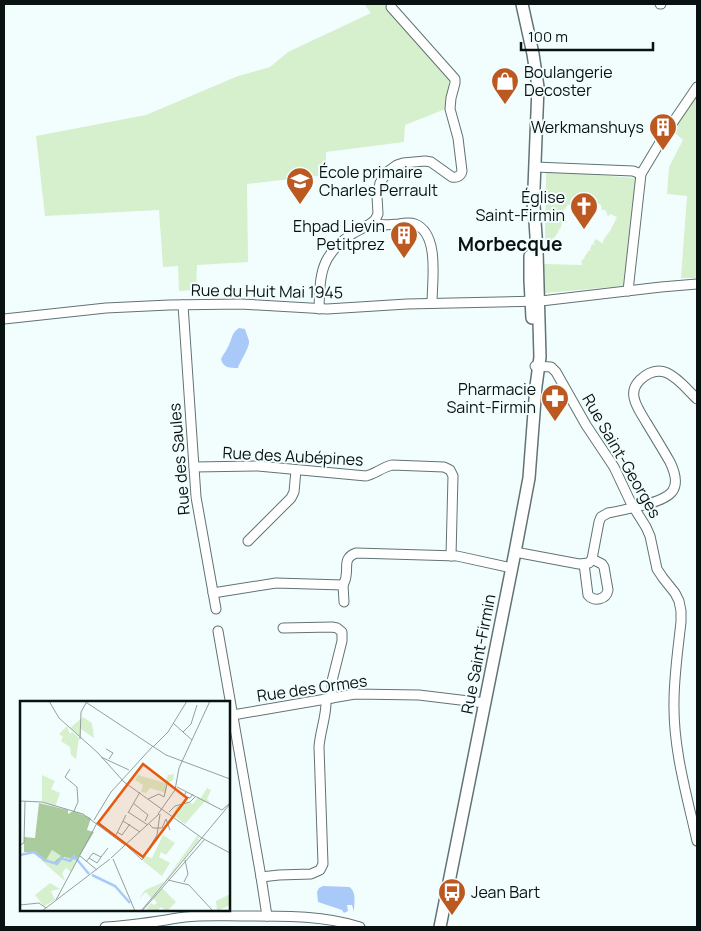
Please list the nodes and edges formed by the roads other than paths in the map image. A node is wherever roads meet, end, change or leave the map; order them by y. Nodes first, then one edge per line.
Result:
1 (522, 4) edge
2 (391, 7) dead end
3 (697, 86) edge
4 (535, 166) junction
5 (642, 174) junction
6 (373, 222) junction
7 (697, 284) edge
8 (628, 291) junction
9 (534, 301) junction
10 (432, 303) junction
11 (183, 305) junction
12 (319, 310) junction
13 (4, 319) edge
14 (537, 366) junction
15 (697, 399) edge
16 (194, 467) junction
17 (296, 470) junction
18 (633, 508) junction
19 (248, 541) dead end
20 (515, 552) junction
21 (451, 556) junction
22 (592, 559) junction
23 (584, 564) junction
24 (512, 568) junction
25 (343, 585) junction
26 (213, 593) junction
27 (344, 602) dead end
28 (216, 609) dead end
29 (283, 628) dead end
30 (218, 631) dead end
31 (329, 698) junction
32 (485, 703) junction
33 (233, 715) junction
34 (697, 841) edge
35 (261, 877) junction
36 (266, 916) junction
37 (105, 927) edge
38 (360, 927) edge
39 (440, 927) edge

1 - 4 main road, Rue Saint-Firmin
2 - 6 street
3 - 5 street
4 - 5 street
4 - 9 main road, Rue Saint-Firmin
5 - 8 street
6 - 10 street
6 - 12 street
7 - 8 street, Rue du Huit Mai 1945
8 - 9 street, Rue du Huit Mai 1945
9 - 10 street, Rue du Huit Mai 1945
9 - 14 main road, Rue Saint-Firmin
10 - 12 street, Rue du Huit Mai 1945
11 - 12 street, Rue du Huit Mai 1945
11 - 13 street, Rue du Huit Mai 1945
11 - 16 street, Rue des Saules
14 - 18 street, Rue Saint-Georges
14 - 20 main road, Rue Saint-Firmin
15 - 18 street
16 - 17 street, Rue des Aubépines
16 - 26 street, Rue des Saules
17 - 19 street
17 - 21 street, Rue des Aubépines
18 - 22 street
18 - 34 street, Rue Saint-Georges
20 - 23 street
20 - 24 main road, Rue Saint-Firmin
21 - 24 street
21 - 25 street
22 - 23 street
22 - 23 street
24 - 32 main road, Rue Saint-Firmin
25 - 26 street
25 - 27 street
26 - 28 street, Rue des Saules
29 - 31 street
30 - 33 street
31 - 32 street, Rue des Ormes
31 - 33 street, Rue des Ormes
31 - 35 street
32 - 39 main road, Rue Saint-Firmin
33 - 35 street
35 - 36 street
36 - 37 street
36 - 38 street

